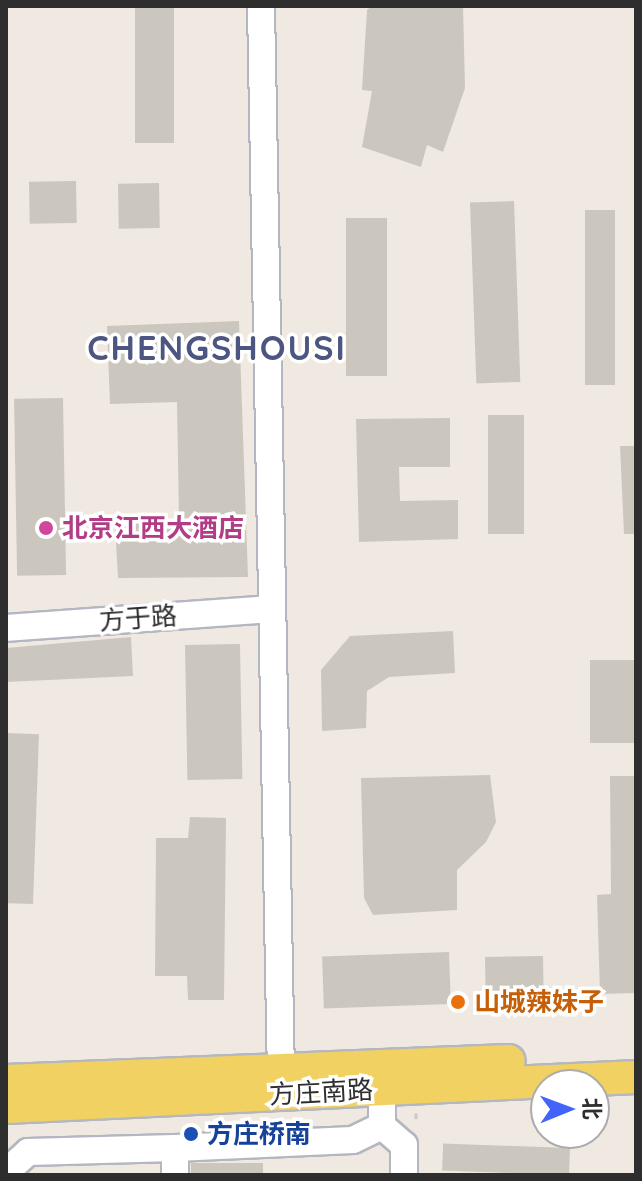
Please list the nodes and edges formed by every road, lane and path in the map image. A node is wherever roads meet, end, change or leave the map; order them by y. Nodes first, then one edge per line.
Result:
1 (261, 6) edge
2 (269, 609) junction
3 (6, 628) edge
4 (636, 1055) edge
5 (281, 1072) junction
6 (636, 1077) edge
7 (6, 1081) edge
8 (382, 1089) junction
9 (6, 1107) edge
10 (382, 1126) junction
11 (175, 1148) junction
12 (6, 1172) edge
13 (175, 1175) edge
14 (404, 1175) edge

1 - 2 street
2 - 3 street, 方于路
2 - 5 street
4 - 5 main road, 方庄南路
5 - 7 main road, 方庄南路
6 - 8 main road, 方庄南路
8 - 9 main road, 方庄南路
8 - 10 street
10 - 11 street
10 - 14 street
11 - 12 street
11 - 13 street

